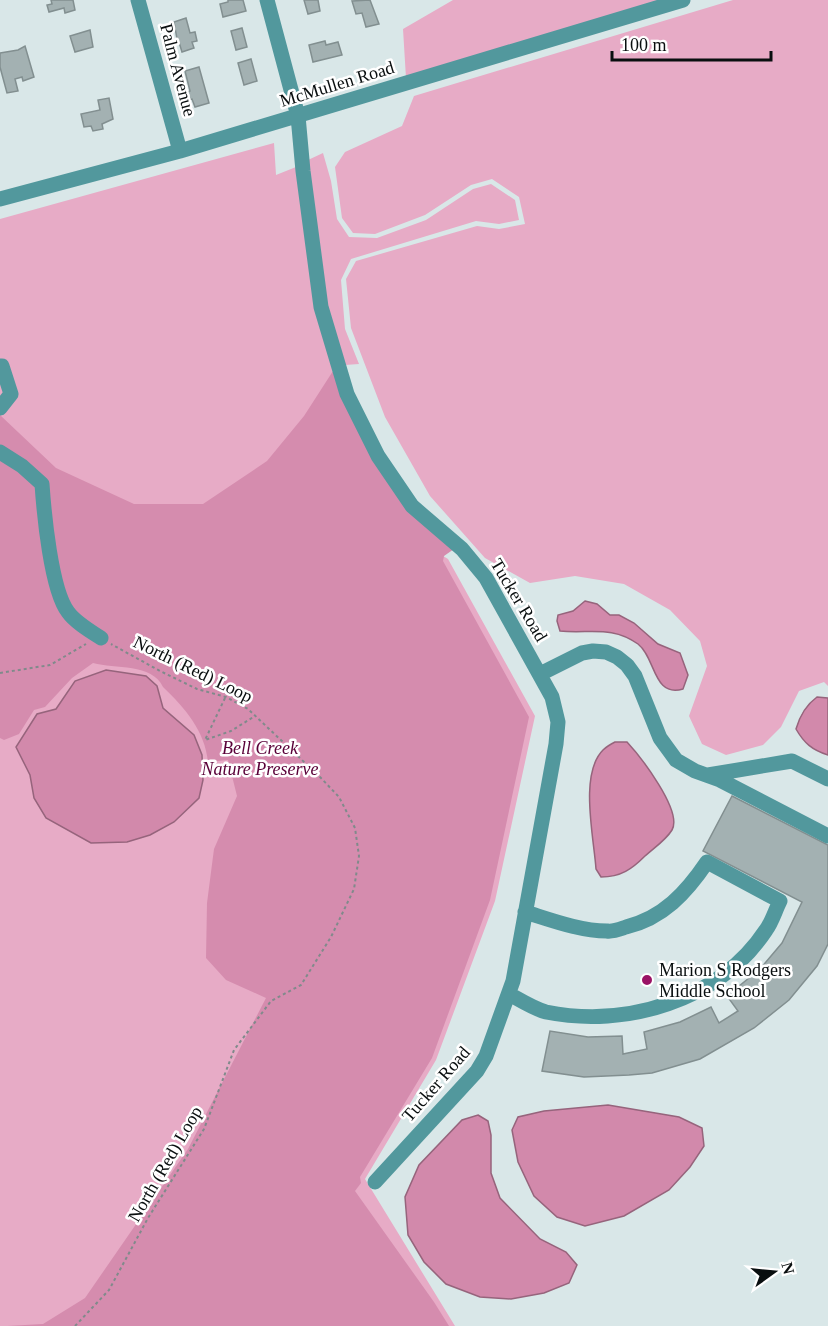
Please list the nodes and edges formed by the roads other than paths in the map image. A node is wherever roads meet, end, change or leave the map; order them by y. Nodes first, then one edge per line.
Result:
1 (138, 0) edge
2 (267, 0) edge
3 (683, 0) edge
4 (298, 116) junction
5 (180, 151) junction
6 (0, 199) edge
7 (0, 366) edge
8 (0, 408) edge
9 (0, 452) edge
10 (100, 638) road end
11 (540, 674) junction
12 (705, 776) junction
13 (828, 779) edge
14 (828, 836) edge
15 (525, 912) junction
16 (509, 994) junction
17 (375, 1182) dead end

1 - 5 street, Palm Avenue
2 - 4 street, Tucker Road
3 - 4 street, McMullen Road
4 - 5 street, McMullen Road
4 - 11 street, Tucker Road
5 - 6 street, McMullen Road
7 - 8 street
9 - 10 street
11 - 12 street
11 - 15 street, Tucker Road
12 - 13 street
12 - 14 street
15 - 16 street, Tucker Road
15 - 16 street
16 - 17 street, Tucker Road

